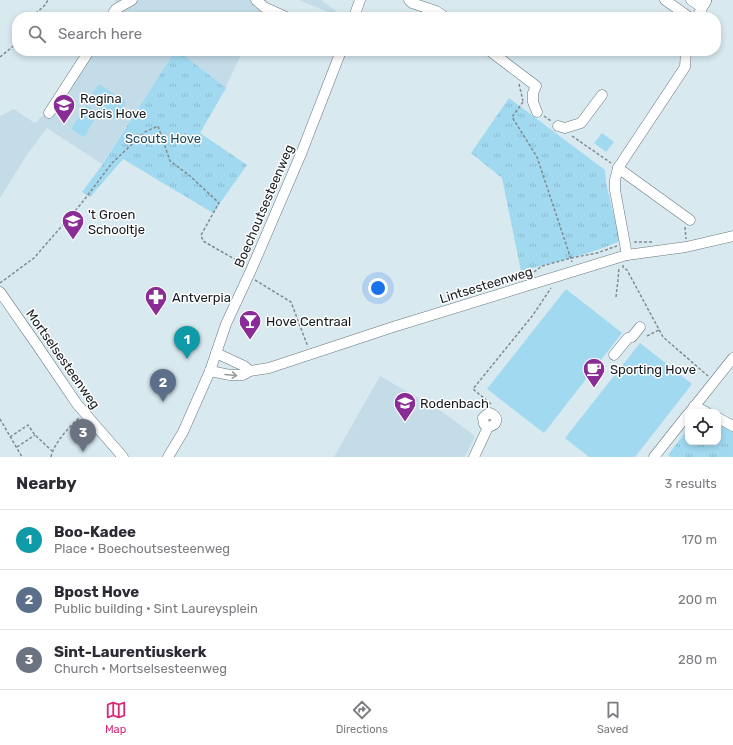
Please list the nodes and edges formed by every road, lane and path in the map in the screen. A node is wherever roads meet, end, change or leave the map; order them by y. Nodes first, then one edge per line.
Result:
1 (48, 0) edge
2 (132, 0) edge
3 (256, 0) edge
4 (360, 0) edge
5 (409, 0) edge
6 (665, 0) edge
7 (691, 0) edge
8 (707, 1) edge
9 (37, 12) edge
10 (114, 12) edge
11 (275, 12) edge
12 (356, 12) edge
13 (438, 12) edge
14 (683, 12) edge
15 (700, 12) edge
16 (12, 47) edge
17 (86, 56) edge
18 (339, 56) edge
19 (497, 56) edge
20 (686, 56) edge
21 (0, 57) edge
22 (602, 95) dead end
23 (523, 102) dead end
24 (537, 112) dead end
25 (49, 113) dead end
26 (558, 126) dead end
27 (618, 168) junction
28 (687, 217) joint
29 (733, 236) edge
30 (616, 246) dead end
31 (686, 247) junction
32 (628, 255) junction
33 (571, 258) junction
34 (623, 265) dead end
35 (618, 267) dead end
36 (250, 272) junction
37 (526, 278) dead end
38 (0, 283) edge
39 (554, 283) dead end
40 (0, 292) edge
41 (616, 297) dead end
42 (640, 327) dead end
43 (659, 330) junction
44 (647, 336) dead end
45 (216, 353) junction
46 (311, 354) junction
47 (614, 355) dead end
48 (733, 358) edge
49 (210, 371) junction
50 (250, 371) junction
51 (714, 381) junction
52 (693, 409) edge
53 (85, 413) junction
54 (490, 413) joint
55 (685, 418) edge
56 (0, 419) edge
57 (721, 420) edge
58 (733, 426) edge
59 (34, 435) junction
60 (10, 437) junction
61 (17, 447) junction
62 (52, 451) junction
63 (22, 457) edge
64 (51, 457) edge
65 (122, 457) edge
66 (168, 457) edge
67 (474, 457) edge
68 (654, 457) edge

1 - 9 path
2 - 10 street
3 - 11 street
4 - 12 street
5 - 13 street
6 - 14 street
7 - 8 street
8 - 15 street
16 - 21 path
17 - 25 street
18 - 36 street, Boechoutsesteenweg
19 - 24 street
20 - 27 street
22 - 26 street
23 - 33 path
27 - 28 street
27 - 32 street
28 - 31 path
29 - 31 street, Lintsesteenweg
30 - 33 path
31 - 32 street, Lintsesteenweg
32 - 46 street, Lintsesteenweg
33 - 37 path
34 - 43 path
35 - 41 path
36 - 38 path
36 - 45 street, Boechoutsesteenweg
36 - 46 path
39 - 54 path
40 - 53 street, Mortselsesteenweg
42 - 47 street
43 - 44 path
43 - 51 path
45 - 49 street, Boechoutsesteenweg
45 - 50 street
46 - 50 street, Lintsesteenweg
48 - 51 street
49 -> 50 street, Lintsesteenweg
49 - 66 street, Boechoutsesteenweg
51 - 52 street
53 - 62 path
53 - 65 street, Mortselsesteenweg
54 - 67 street
55 - 68 street
56 - 60 path
57 - 58 street
59 - 60 path
59 - 61 path
59 - 62 path
60 - 61 path
61 - 63 path
62 - 64 path

